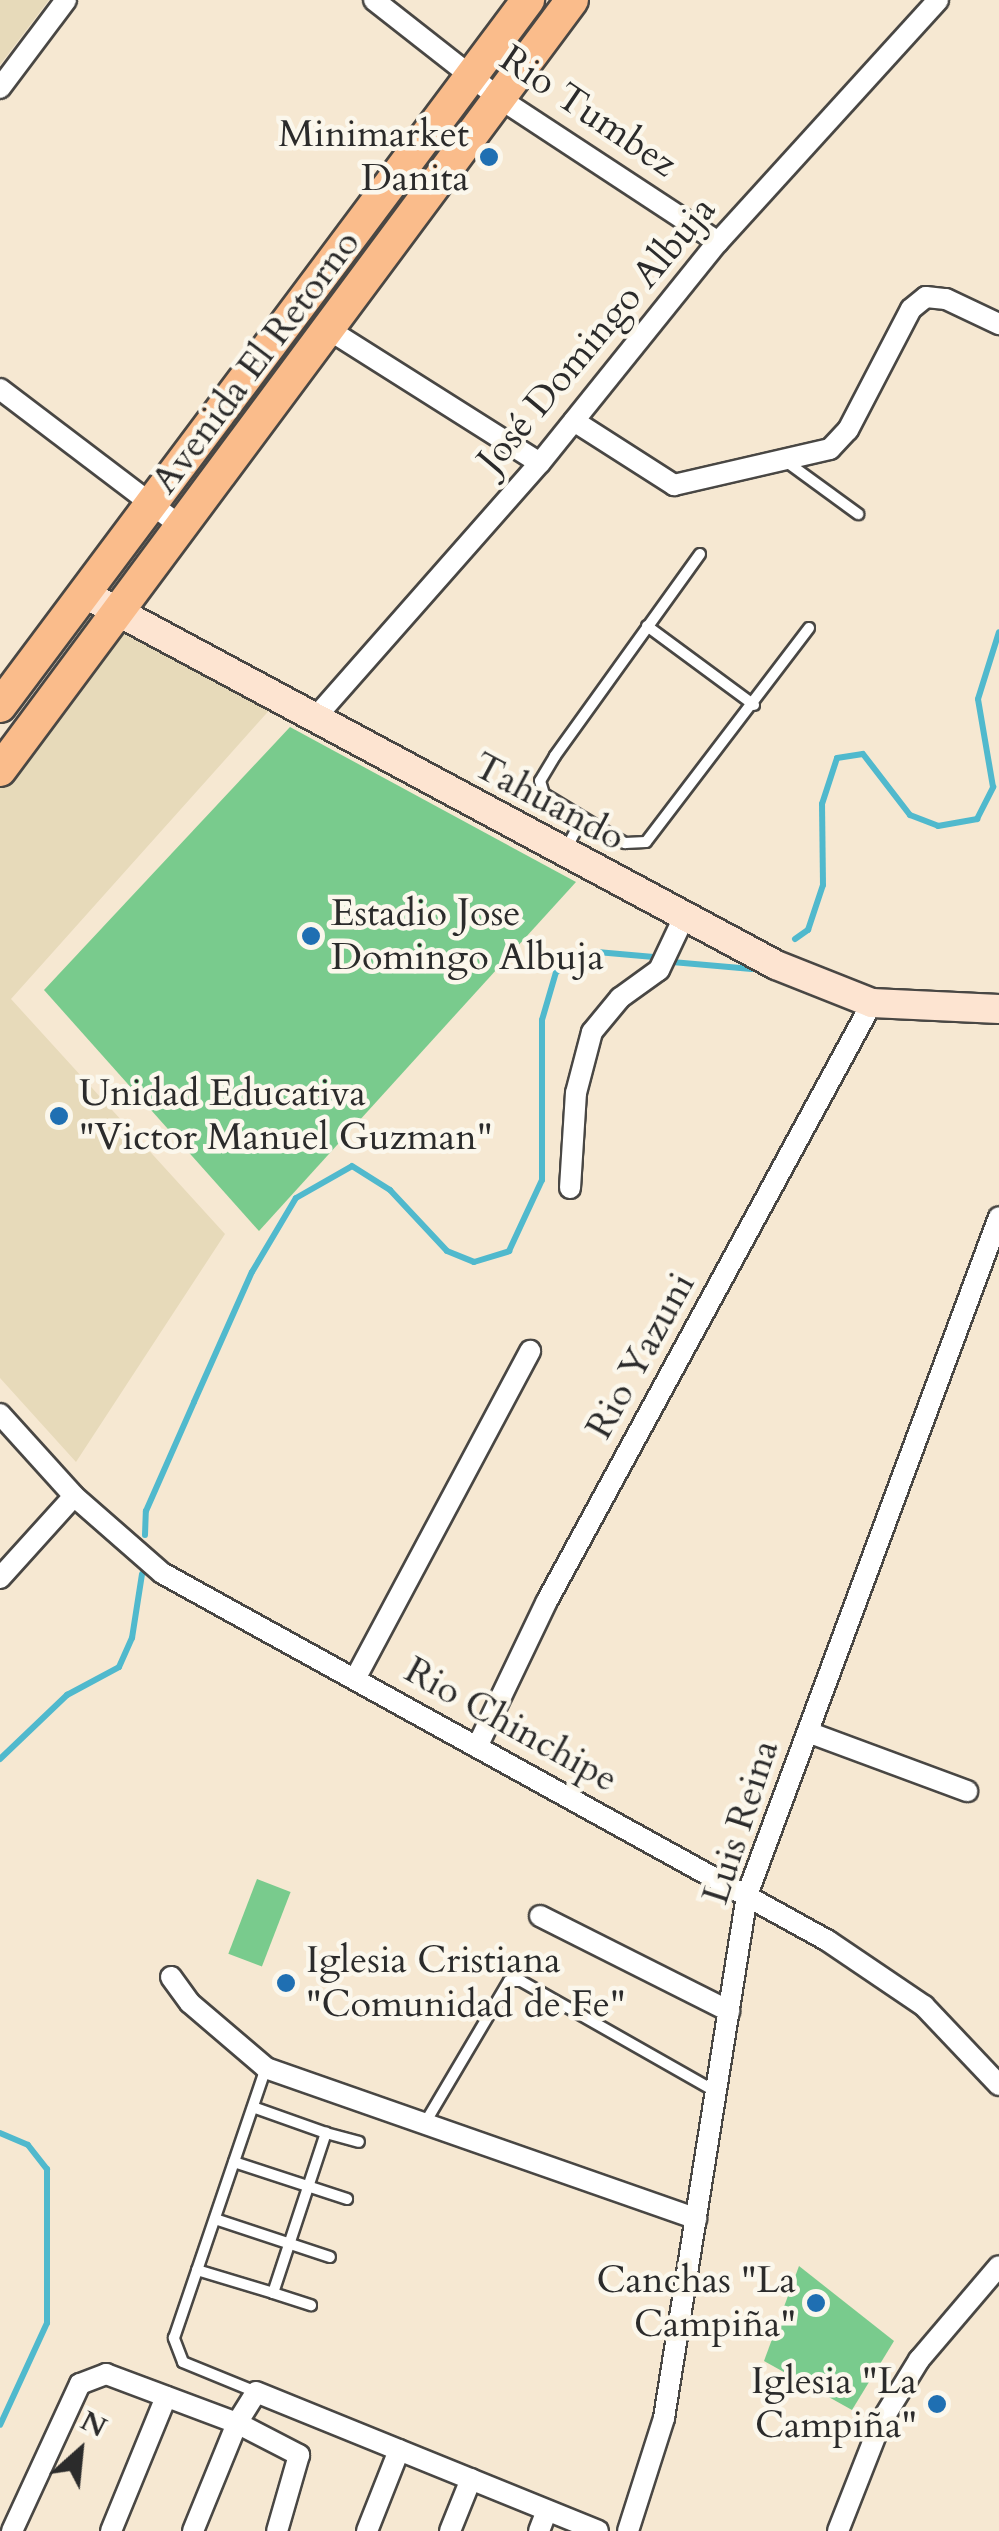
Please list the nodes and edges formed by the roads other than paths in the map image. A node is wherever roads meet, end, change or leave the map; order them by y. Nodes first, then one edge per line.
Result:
1 (66, 0) edge
2 (374, 0) edge
3 (528, 0) edge
4 (572, 0) edge
5 (938, 0) edge
6 (472, 76) junction
7 (1, 86) edge
8 (498, 98) junction
9 (718, 242) junction
10 (999, 324) edge
11 (331, 331) junction
12 (0, 389) edge
13 (574, 421) junction
14 (783, 460) junction
15 (540, 463) junction
16 (151, 501) junction
17 (858, 514) dead end
18 (183, 528) junction
19 (700, 554) dead end
20 (85, 594) junction
21 (116, 611) junction
22 (647, 626) junction
23 (809, 628) dead end
24 (0, 706) edge
25 (754, 706) junction
26 (315, 718) junction
27 (0, 770) edge
28 (582, 820) junction
29 (564, 852) junction
30 (684, 916) junction
31 (872, 1003) junction
32 (999, 1008) edge
33 (570, 1188) dead end
34 (999, 1217) edge
35 (530, 1351) dead end
36 (0, 1414) edge
37 (74, 1496) junction
38 (0, 1578) edge
39 (355, 1680) junction
40 (808, 1732) junction
41 (478, 1746) junction
42 (967, 1791) dead end
43 (747, 1895) junction
44 (540, 1916) dead end
45 (171, 1976) dead end
46 (729, 2011) junction
47 (266, 2068) junction
48 (999, 2085) edge
49 (716, 2091) junction
50 (253, 2108) junction
51 (425, 2123) junction
52 (326, 2133) junction
53 (359, 2142) dead end
54 (234, 2162) junction
55 (308, 2186) junction
56 (347, 2199) dead end
57 (215, 2218) junction
58 (696, 2219) junction
59 (290, 2242) junction
60 (330, 2257) dead end
61 (999, 2266) edge
62 (197, 2270) junction
63 (273, 2293) junction
64 (311, 2305) dead end
65 (256, 2392) junction
66 (166, 2396) junction
67 (236, 2423) junction
68 (399, 2450) junction
69 (470, 2479) junction
70 (547, 2510) junction
71 (12, 2531) edge
72 (112, 2531) edge
73 (193, 2531) edge
74 (276, 2531) edge
75 (367, 2531) edge
76 (450, 2531) edge
77 (539, 2531) edge
78 (598, 2531) edge
79 (628, 2531) edge
80 (838, 2531) edge

1 - 7 street
2 - 6 street, Rio Tumbez
3 - 6 main road, Avenida El Retorno
4 - 8 main road, Avenida El Retorno
5 - 9 street, José Domingo Albuja
6 - 8 street, Rio Tumbez
6 - 16 main road, Avenida El Retorno
8 - 9 street, Rio Tumbez
8 - 11 main road, Avenida El Retorno
9 - 13 street, José Domingo Albuja
10 - 14 street
11 - 15 street
11 - 18 main road, Avenida El Retorno
12 - 16 street
13 - 14 street
13 - 15 street, José Domingo Albuja
14 - 17 lane
15 - 26 street, José Domingo Albuja
16 - 18 street
16 - 20 main road, Avenida El Retorno
18 - 21 main road, Avenida El Retorno
19 - 22 lane
20 - 21 street, Tahuando
20 - 24 main road, Avenida El Retorno
21 - 26 street, Tahuando
21 - 27 main road, Avenida El Retorno
22 - 25 lane
22 - 28 lane
23 - 25 lane
25 - 28 lane
26 - 29 street, Tahuando
28 - 29 lane
29 - 30 street, Tahuando
30 - 31 street, Tahuando
30 - 33 street
31 - 32 street, Tahuando
31 - 41 street, Rio Yazuni
34 - 40 street, Luis Reina
35 - 39 street
36 - 37 street, Rio Chinchipe
37 - 38 street
37 - 39 street, Rio Chinchipe
39 - 41 street, Rio Chinchipe
40 - 42 street
40 - 43 street, Luis Reina
41 - 43 street, Rio Chinchipe
43 - 46 street, Luis Reina
43 - 48 street, Rio Chinchipe
44 - 46 street
45 - 47 street
46 - 49 street, Luis Reina
47 - 50 lane
47 - 51 street
49 - 51 lane
49 - 58 street, Luis Reina
50 - 52 lane
50 - 54 lane
51 - 58 street
52 - 53 lane
52 - 55 lane
54 - 55 lane
54 - 57 lane
55 - 56 lane
55 - 59 lane
57 - 59 lane
57 - 62 lane
58 - 79 street, Luis Reina
59 - 60 lane
59 - 63 lane
61 - 80 street
62 - 63 lane
62 - 65 lane
63 - 64 lane
65 - 67 street
65 - 68 street
66 - 67 street
66 - 71 street
66 - 72 street
67 - 73 street
67 - 74 street
68 - 69 street
68 - 75 street
69 - 70 street
69 - 76 street
70 - 77 street
70 - 78 street

